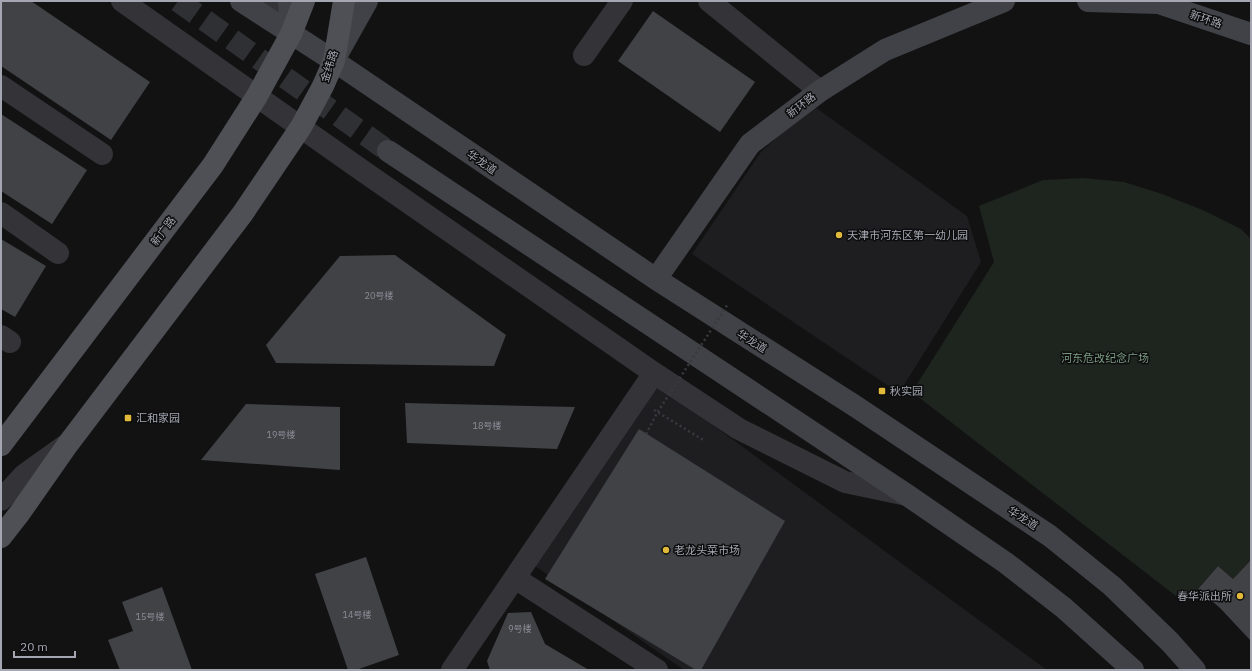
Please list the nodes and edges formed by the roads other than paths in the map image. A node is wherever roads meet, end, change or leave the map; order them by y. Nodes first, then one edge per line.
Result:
1 (122, 1) edge
2 (241, 1) edge
3 (269, 1) edge
4 (289, 1) edge
5 (304, 1) edge
6 (344, 1) edge
7 (367, 1) edge
8 (622, 1) edge
9 (709, 1) edge
10 (1004, 1) edge
11 (1088, 1) edge
12 (291, 34) junction
13 (1251, 34) edge
14 (584, 55) dead end
15 (334, 61) junction
16 (1, 86) edge
17 (820, 90) junction
18 (257, 96) junction
19 (301, 127) junction
20 (388, 151) tunnel mouth
21 (102, 154) dead end
22 (1, 213) edge
23 (58, 253) dead end
24 (656, 280) junction
25 (654, 373) junction
26 (68, 444) junction
27 (1, 446) edge
28 (907, 495) junction
29 (1, 500) edge
30 (1, 537) edge
31 (515, 578) junction
32 (452, 670) edge
33 (657, 670) edge
34 (1133, 670) edge
35 (1195, 670) edge

1 - 18 street
2 - 12 main road, 华龙道
3 - 12 street
4 - 12 main road
5 - 12 main road
6 - 15 main road, 金纬路
7 - 15 main road
8 - 14 street
9 - 17 street
10 - 17 main road, 新环路
11 - 13 main road, 新环路
12 - 15 main road, 华龙道
12 - 18 main road, 新广路
15 - 19 main road, 金纬路
15 - 24 main road, 华龙道
16 - 21 street
17 - 24 main road, 新环路
18 - 19 street
18 - 27 main road, 新广路
19 - 25 street
19 - 26 main road
20 - 28 main road
22 - 23 street
24 - 35 main road, 华龙道
25 - 28 street
25 - 31 street
26 - 29 street
26 - 30 main road
28 - 34 main road
31 - 32 street
31 - 33 street

